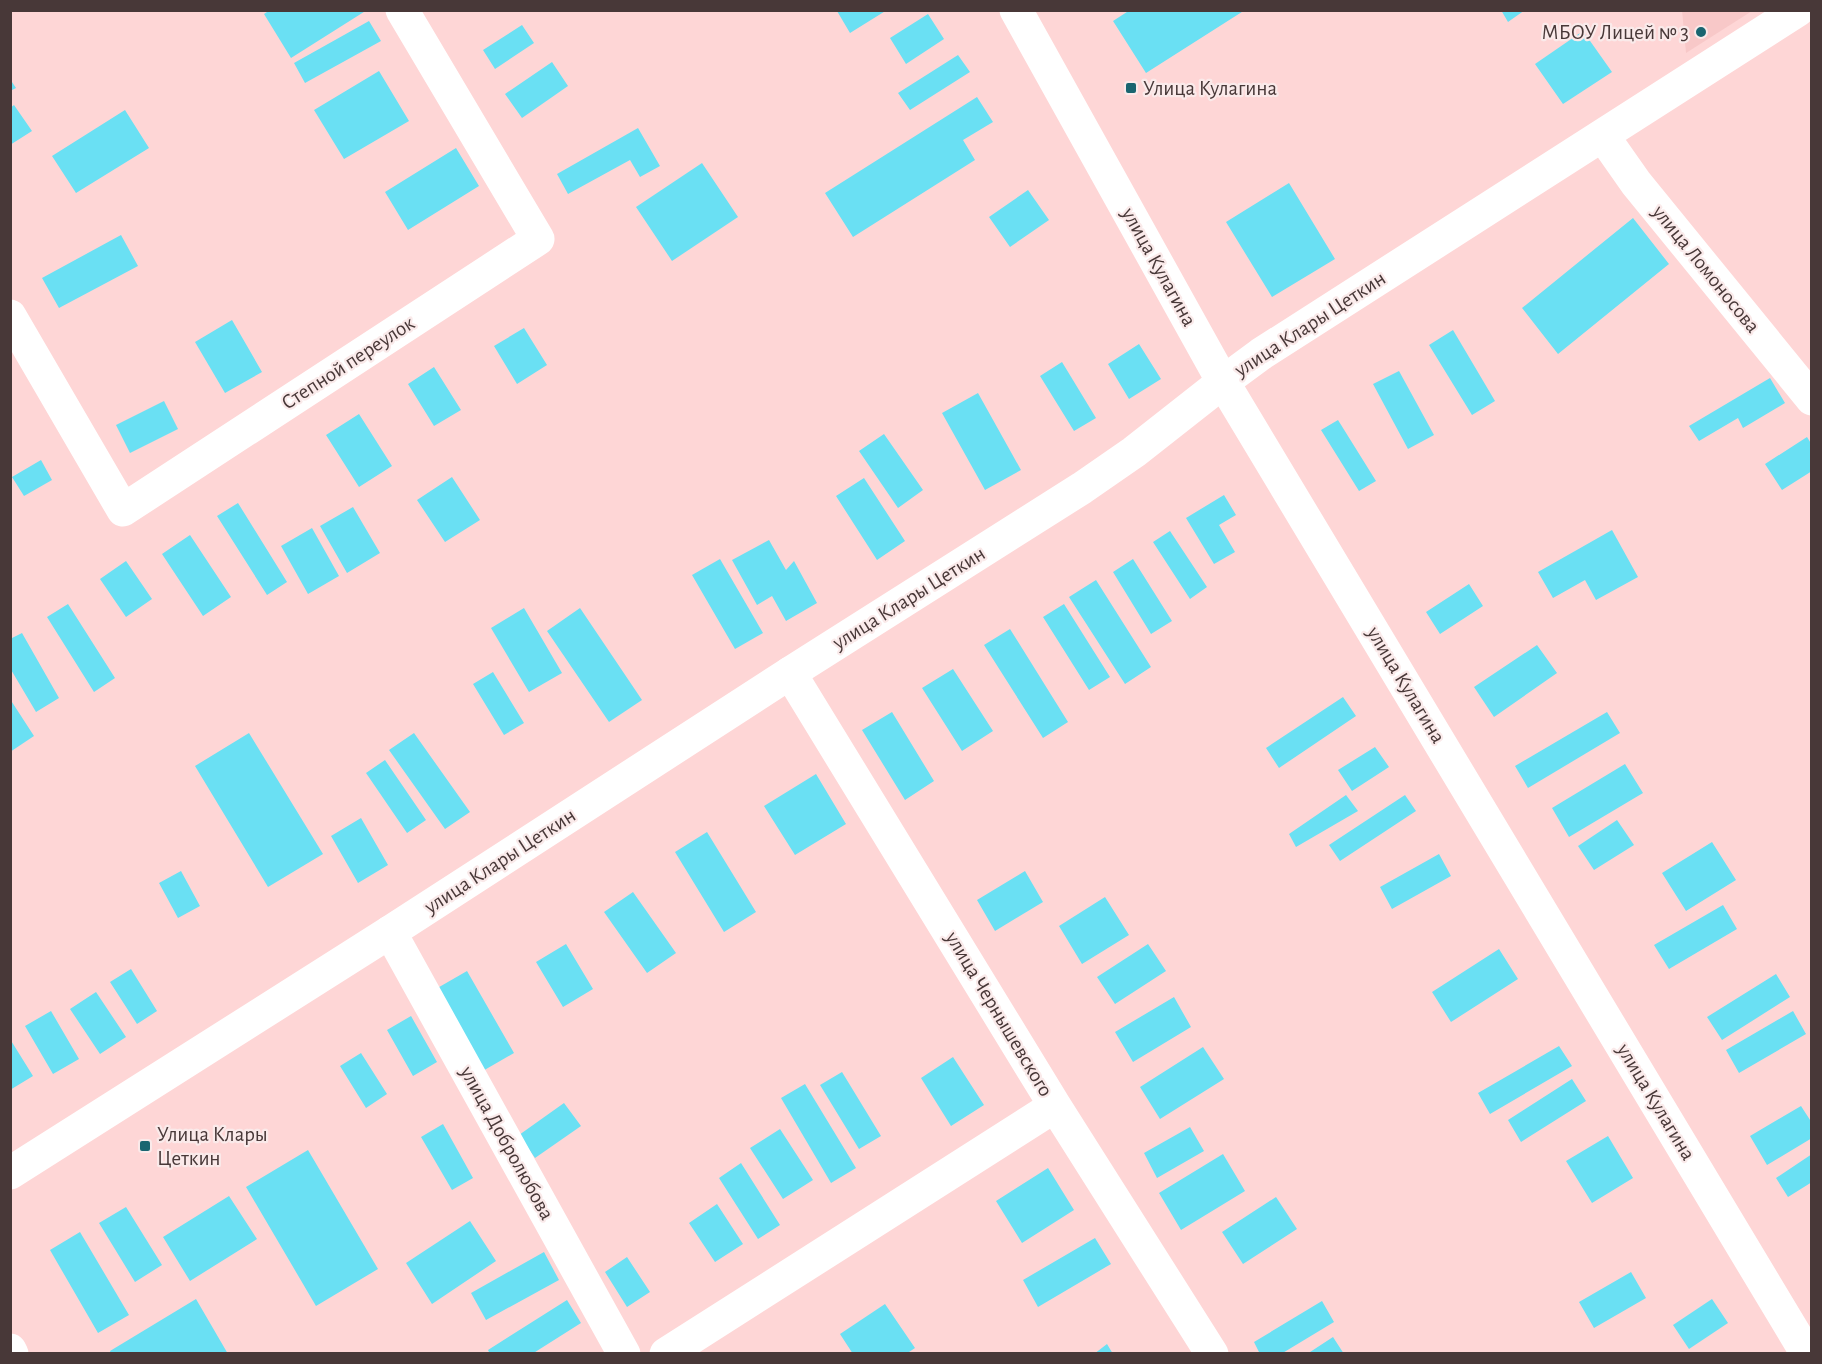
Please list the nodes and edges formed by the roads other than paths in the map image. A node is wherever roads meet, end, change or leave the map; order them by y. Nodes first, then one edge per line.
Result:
1 (402, 10) edge
2 (1798, 10) edge
3 (1025, 14) edge
4 (1603, 136) junction
5 (10, 316) edge
6 (1223, 382) junction
7 (1812, 399) edge
8 (790, 673) junction
9 (390, 932) junction
10 (1055, 1106) junction
11 (10, 1173) edge
12 (624, 1353) edge
13 (666, 1353) edge
14 (1212, 1353) edge
15 (1807, 1353) edge

1 - 5 street, Степной переулок
2 - 4 street, улица Клары Цеткин
3 - 6 street, улица Кулагина
4 - 6 street, улица Клары Цеткин
4 - 7 street, улица Ломоносова
6 - 8 street, улица Клары Цеткин
6 - 15 street, улица Кулагина
8 - 9 street, улица Клары Цеткин
8 - 10 street, улица Чернышевского
9 - 11 street, улица Клары Цеткин
9 - 12 street, улица Добролюбова
10 - 13 street
10 - 14 street, улица Чернышевского

